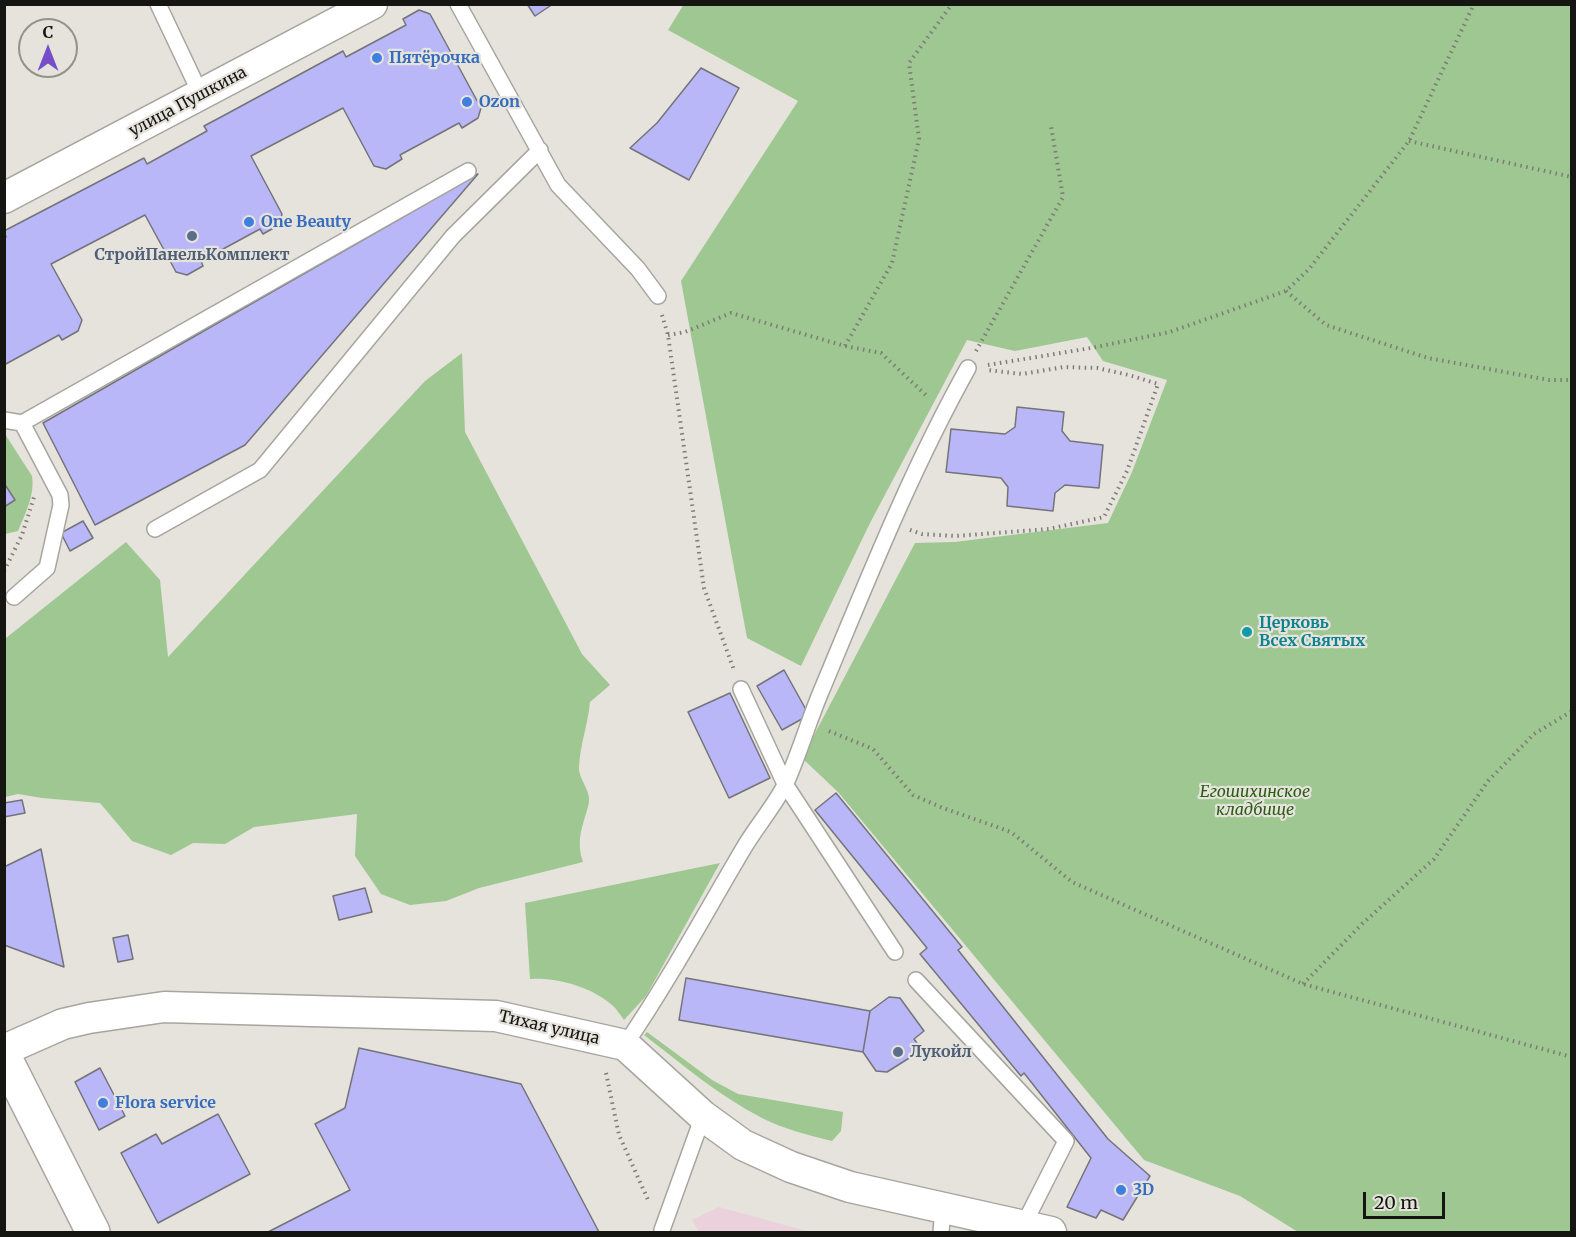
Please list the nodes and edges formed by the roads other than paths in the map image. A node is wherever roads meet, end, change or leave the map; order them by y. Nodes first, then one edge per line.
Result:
1 (158, 4) edge
2 (372, 4) edge
3 (458, 4) edge
4 (201, 95) junction
5 (540, 150) junction
6 (468, 171) dead end
7 (4, 198) edge
8 (658, 297) road end
9 (968, 368) road end
10 (4, 420) edge
11 (22, 423) junction
12 (155, 529) dead end
13 (14, 597) dead end
14 (741, 689) road end
15 (785, 784) junction
16 (895, 952) dead end
17 (916, 980) dead end
18 (625, 1045) junction
19 (4, 1050) edge
20 (4, 1056) edge
21 (704, 1116) junction
22 (942, 1221) edge
23 (1037, 1229) edge
24 (662, 1230) road end
25 (93, 1233) edge

1 - 4 lane
2 - 4 street, улица Пушкина
3 - 5 lane
4 - 7 street, улица Пушкина
5 - 8 lane
5 - 12 lane
6 - 11 lane
9 - 15 lane
10 - 11 lane
11 - 13 lane
14 - 15 lane
15 - 16 lane
15 - 18 lane
17 - 23 lane
18 - 19 street, Тихая улица
18 - 21 street, Тихая улица
20 - 25 main road
21 - 22 street, Тихая улица
21 - 24 lane
22 - 23 street, Тихая улица

